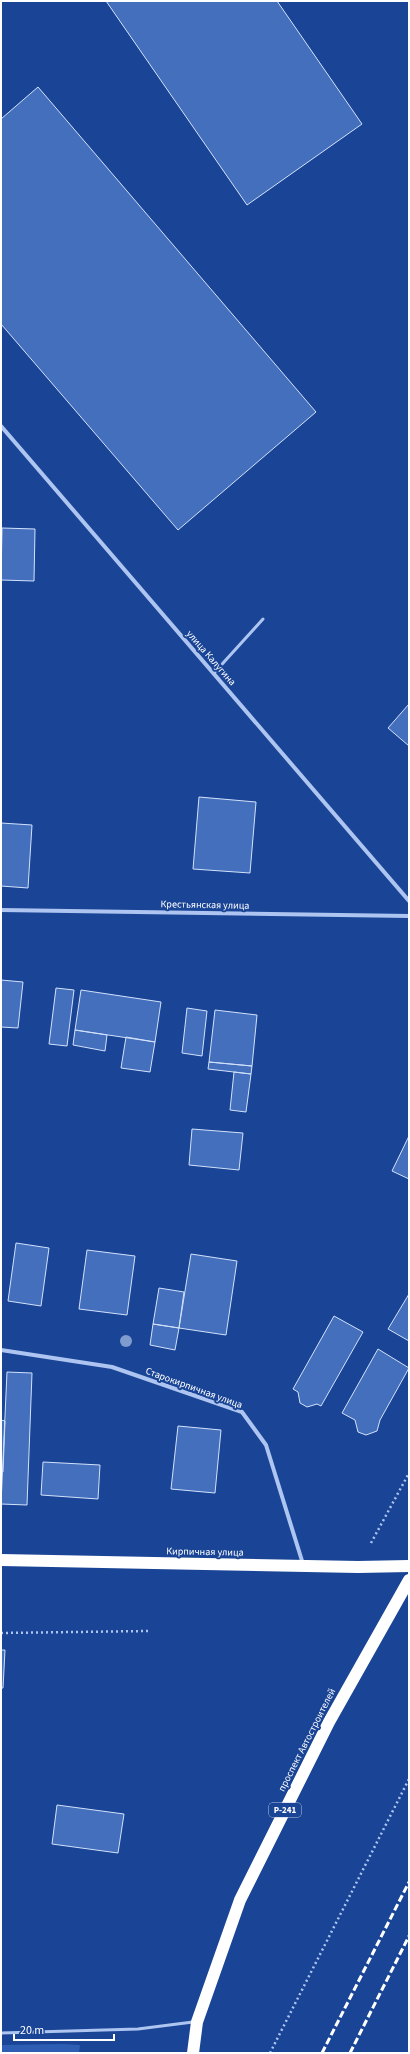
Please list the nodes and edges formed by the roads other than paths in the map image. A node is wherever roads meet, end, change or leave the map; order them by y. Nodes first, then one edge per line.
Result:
1 (1, 426) edge
2 (263, 618) dead end
3 (214, 673) junction
4 (409, 901) edge
5 (1, 910) edge
6 (409, 916) edge
7 (1, 1350) edge
8 (1, 1560) edge
9 (304, 1566) junction
10 (409, 1566) edge
11 (409, 1580) edge
12 (197, 2022) junction
13 (1, 2033) edge
14 (194, 2053) edge

1 - 3 street, улица Калугина
2 - 3 lane
3 - 4 street, улица Калугина
5 - 6 street, Крестьянская улица
7 - 9 street, Старокирпичная улица
8 - 9 highway, Кирпичная улица
9 - 10 highway, Кирпичная улица
11 - 12 highway, проспект Автостроителей / Р-241
12 - 13 lane
12 - 14 highway, проспект Автостроителей / Р-241

